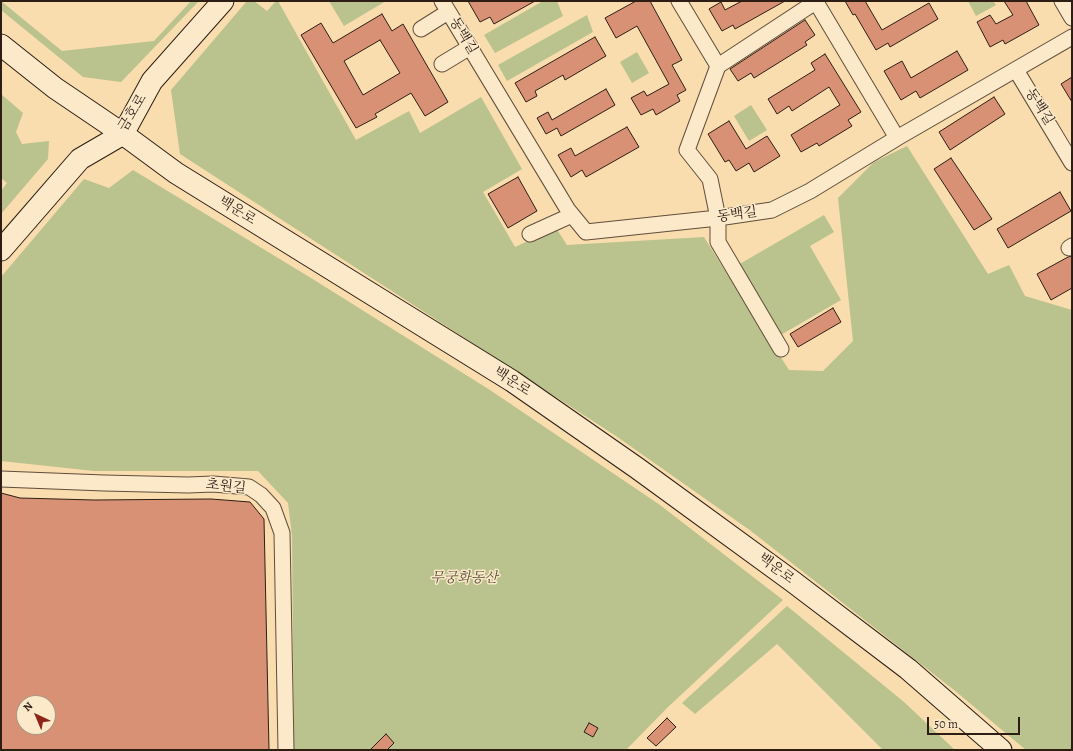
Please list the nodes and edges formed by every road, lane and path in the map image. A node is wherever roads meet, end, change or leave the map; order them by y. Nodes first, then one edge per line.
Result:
1 (223, 1) edge
2 (679, 1) edge
3 (817, 1) edge
4 (1062, 1) edge
5 (445, 7) edge
6 (1072, 18) edge
7 (421, 29) dead end
8 (1072, 37) edge
9 (1, 45) edge
10 (470, 47) junction
11 (442, 64) dead end
12 (718, 66) junction
13 (1016, 70) junction
14 (123, 134) junction
15 (897, 138) junction
16 (1072, 163) edge
17 (572, 215) junction
18 (718, 218) junction
19 (530, 234) dead end
20 (1, 250) edge
21 (781, 349) dead end
22 (1, 479) edge
23 (286, 750) edge
24 (1001, 750) edge

1 - 14 main road, 금호로
2 - 12 street
3 - 12 street
3 - 15 street
4 - 6 street
5 - 7 street
5 - 10 street, 동백길
8 - 13 street
9 - 14 main road, 백운로
10 - 11 street
10 - 17 street, 동백길
12 - 18 street
13 - 15 street, 동백길
13 - 16 street, 동백길
14 - 20 main road, 금호로
14 - 24 main road, 백운로
15 - 18 street, 동백길
17 - 18 street, 동백길
17 - 19 street
18 - 21 street
22 - 23 street, 초원길

